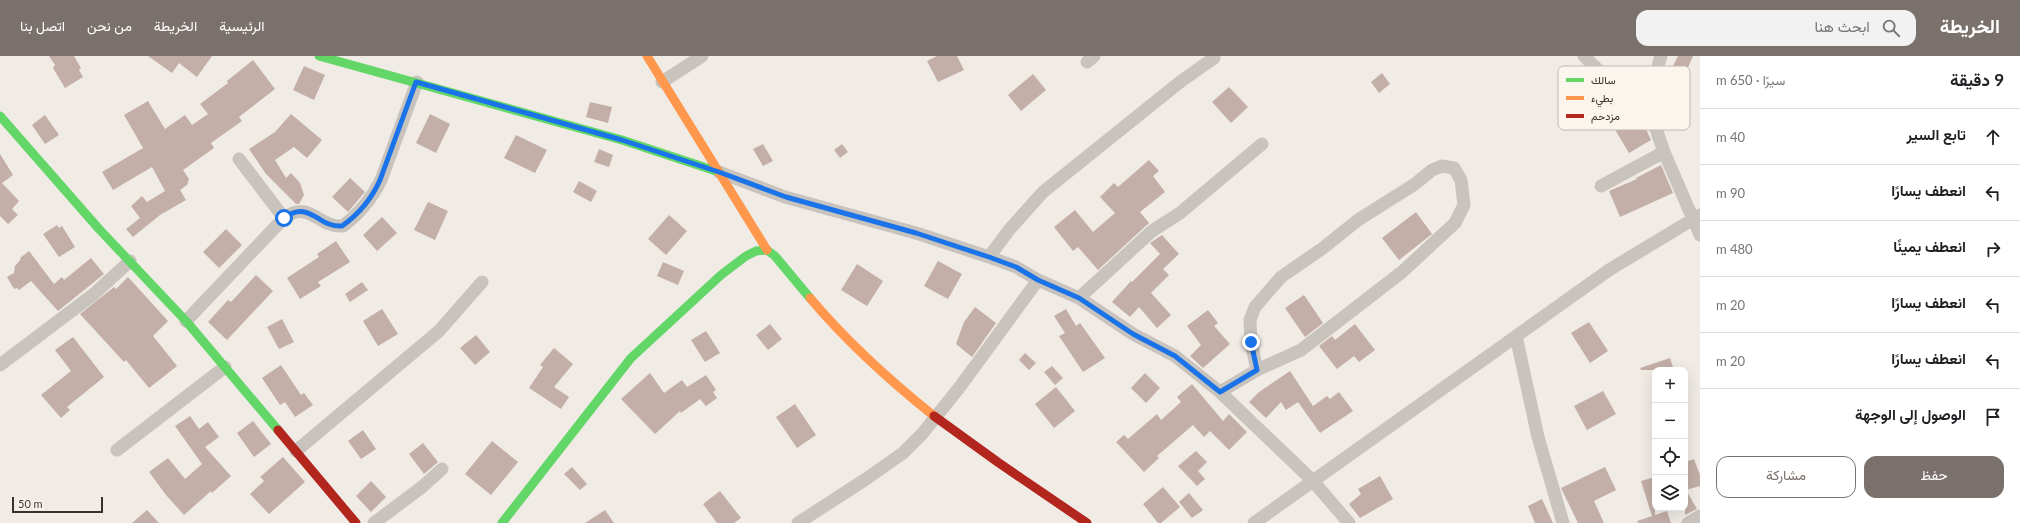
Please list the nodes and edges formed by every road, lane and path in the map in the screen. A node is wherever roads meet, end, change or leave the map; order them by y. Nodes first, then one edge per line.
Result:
1 (320, 56) edge
2 (647, 56) edge
3 (702, 56) edge
4 (1584, 56) edge
5 (1661, 56) edge
6 (1214, 58) dead end
7 (1594, 66) edge
8 (1658, 66) edge
9 (416, 82) junction
10 (662, 82) junction
11 (0, 116) edge
12 (1656, 130) edge
13 (1262, 144) dead end
14 (1664, 152) junction
15 (239, 159) dead end
16 (719, 172) junction
17 (1601, 186) dead end
18 (1696, 217) edge
19 (284, 218) junction
20 (1700, 235) edge
21 (767, 250) junction
22 (989, 257) junction
23 (130, 261) junction
24 (1038, 280) junction
25 (482, 282) dead end
26 (1079, 298) junction
27 (186, 321) junction
28 (1516, 336) junction
29 (0, 365) edge
30 (225, 367) junction
31 (1257, 370) junction
32 (1220, 392) junction
33 (936, 418) junction
34 (117, 450) dead end
35 (296, 451) junction
36 (442, 469) dead end
37 (1312, 480) junction
38 (1700, 516) edge
39 (356, 523) edge
40 (374, 523) edge
41 (502, 523) edge
42 (798, 523) edge
43 (1087, 523) edge
44 (1254, 523) edge
45 (1349, 523) edge
46 (1563, 523) edge
47 (1688, 523) edge

1 - 9 street
2 - 10 street
3 - 10 street
4 - 7 street
5 - 8 street
6 - 22 street
9 - 16 street
9 - 19 street
10 - 16 street
11 - 23 street
12 - 14 street
13 - 26 street
14 - 17 street
14 - 18 street
15 - 19 street
16 - 21 street
16 - 22 street
18 - 20 street
18 - 28 street
19 - 27 street
21 - 33 street
21 - 41 street
22 - 24 street
23 - 27 street
23 - 29 street
24 - 26 street
24 - 33 street
25 - 35 street
26 - 32 street
27 - 30 street
28 - 37 street
28 - 46 street
30 - 34 street
30 - 35 street
31 - 31 street
31 - 32 street
32 - 37 street
33 - 42 street
33 - 43 street
35 - 39 street
36 - 40 street
37 - 44 street
37 - 45 street
38 - 47 street

